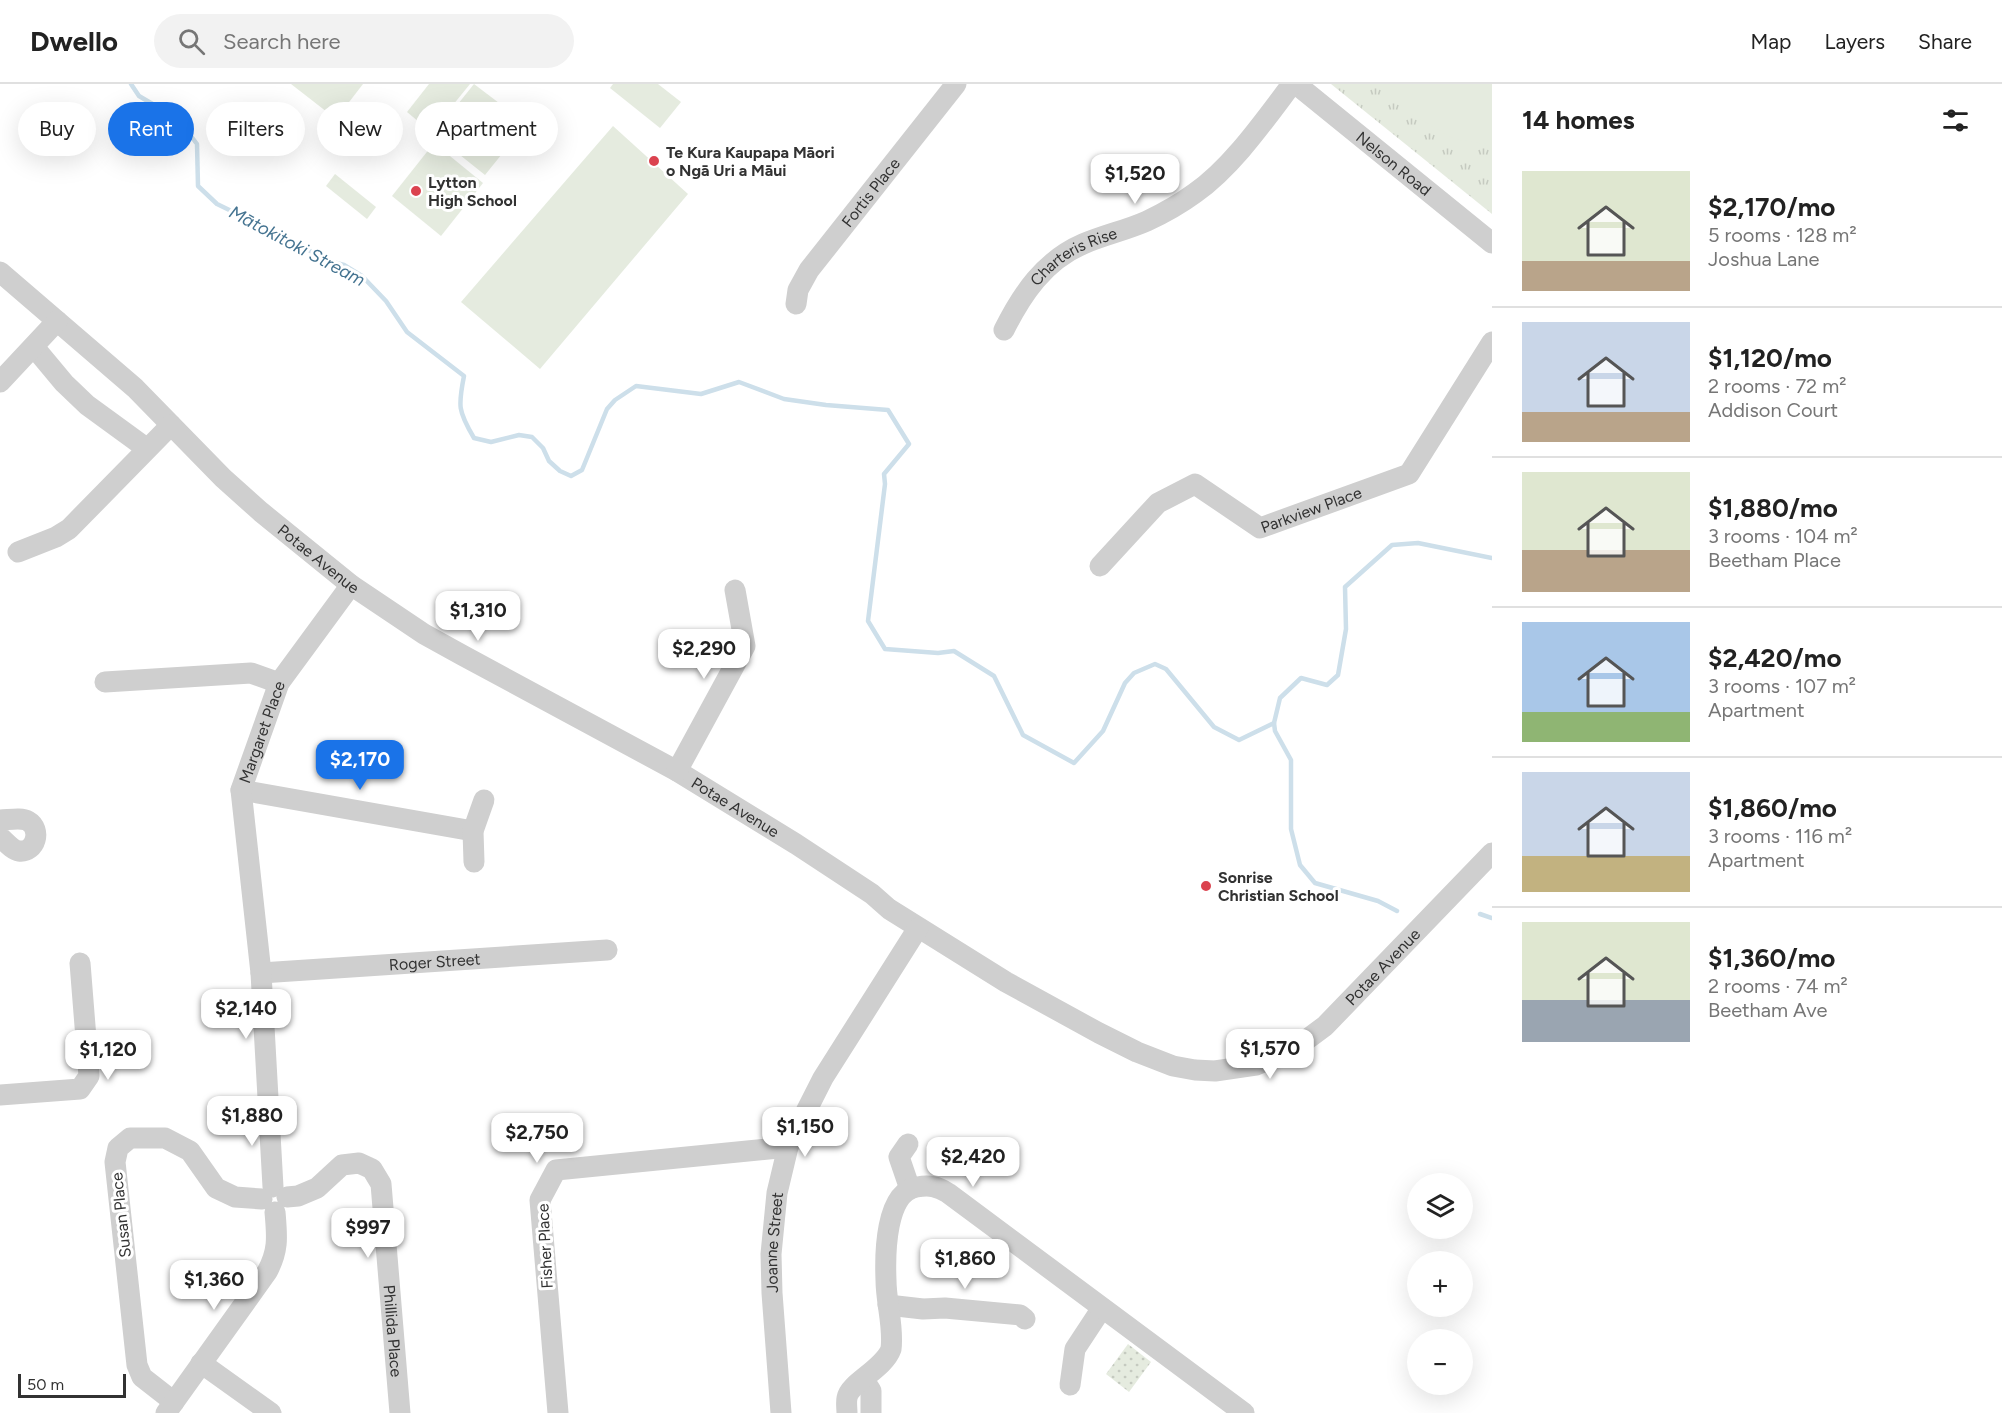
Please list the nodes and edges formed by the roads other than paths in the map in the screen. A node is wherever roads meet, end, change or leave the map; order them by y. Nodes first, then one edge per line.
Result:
1 (956, 84) edge
2 (1294, 84) edge
3 (1492, 243) edge
4 (0, 272) edge
5 (796, 304) dead end
6 (57, 321) junction
7 (1004, 330) dead end
8 (1492, 342) edge
9 (34, 347) junction
10 (0, 382) edge
11 (171, 425) junction
12 (146, 448) junction
13 (18, 552) dead end
14 (1100, 566) dead end
15 (351, 585) junction
16 (735, 590) dead end
17 (105, 681) dead end
18 (279, 683) junction
19 (677, 771) junction
20 (241, 790) junction
21 (484, 800) dead end
22 (0, 820) edge
23 (473, 831) junction
24 (0, 837) edge
25 (1492, 853) edge
26 (474, 862) dead end
27 (918, 928) junction
28 (607, 950) dead end
29 (80, 963) dead end
30 (261, 973) junction
31 (0, 1095) edge
32 (908, 1144) dead end
33 (788, 1147) junction
34 (910, 1189) junction
35 (274, 1199) junction
36 (888, 1305) junction
37 (1102, 1308) junction
38 (1025, 1319) dead end
39 (201, 1363) junction
40 (864, 1380) junction
41 (1070, 1384) dead end
42 (170, 1407) edge
43 (270, 1413) edge
44 (400, 1413) edge
45 (558, 1413) edge
46 (782, 1413) edge
47 (847, 1413) edge
48 (871, 1413) edge
49 (1244, 1413) edge

1 - 5 street, Fortis Place
2 - 3 street, Nelson Road
2 - 7 street, Charteris Rise
4 - 6 street, Potae Avenue
6 - 9 street
6 - 11 street, Potae Avenue
8 - 14 street, Parkview Place
9 - 10 street
9 - 12 street
11 - 12 street
11 - 15 street, Potae Avenue
12 - 13 street
15 - 18 street, Margaret Place
15 - 19 street, Potae Avenue
16 - 19 street
17 - 18 street
18 - 20 street, Margaret Place
19 - 27 street, Potae Avenue
20 - 23 street
20 - 30 street, Margaret Place
21 - 23 street
22 - 24 street
23 - 26 street
25 - 27 street, Potae Avenue
27 - 33 street, Joanne Street
28 - 30 street, Roger Street
29 - 31 street
30 - 35 street, Margaret Place
32 - 34 street
33 - 45 street, Fisher Place
33 - 46 street, Joanne Street
34 - 36 street
34 - 37 street
35 - 39 street, Margaret Place
35 - 42 street, Susan Place
35 - 44 street, Phillida Place
36 - 38 street
36 - 40 street
37 - 41 street
37 - 49 street
39 - 42 street, Margaret Place
39 - 43 street
40 - 47 street
40 - 48 street

